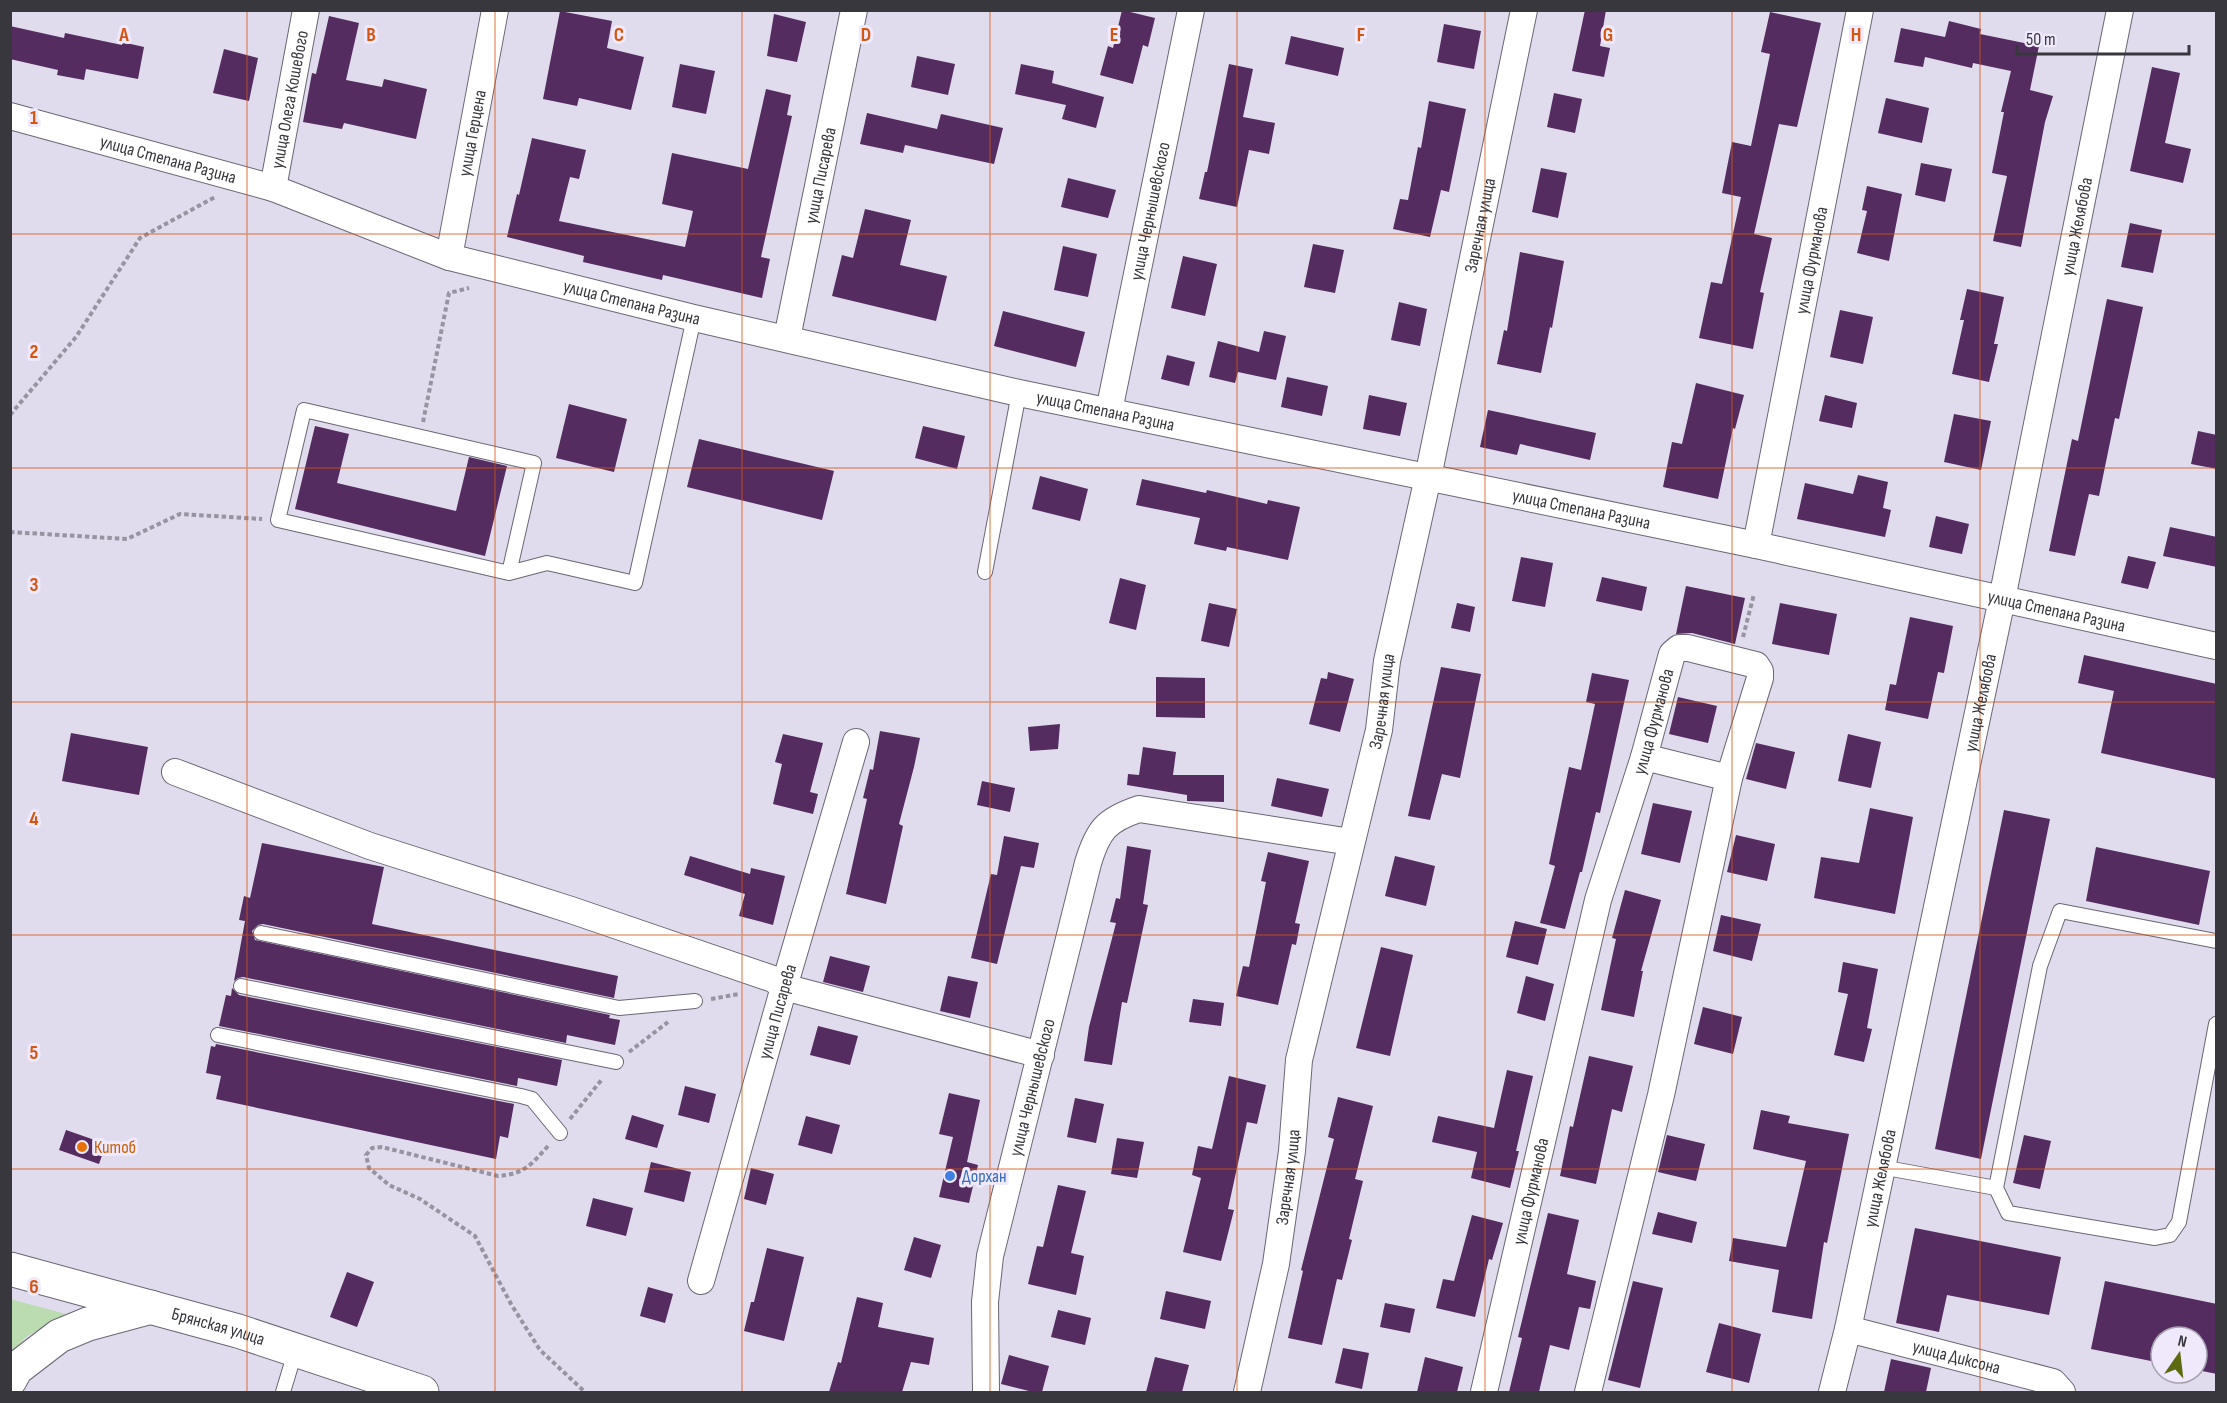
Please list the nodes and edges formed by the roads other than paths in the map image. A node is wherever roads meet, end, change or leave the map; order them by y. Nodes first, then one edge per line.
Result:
1 (306, 10) edge
2 (495, 10) edge
3 (854, 10) edge
4 (1191, 10) edge
5 (1524, 10) edge
6 (1860, 10) edge
7 (2120, 10) edge
8 (10, 116) edge
9 (273, 188) junction
10 (449, 257) junction
11 (694, 318) junction
12 (787, 338) junction
13 (1019, 393) junction
14 (1109, 411) junction
15 (1428, 477) junction
16 (1756, 545) junction
17 (985, 572) dead end
18 (509, 573) junction
19 (2002, 599) junction
20 (2217, 646) edge
21 (856, 742) dead end
22 (1644, 757) junction
23 (175, 772) dead end
24 (1729, 778) junction
25 (1351, 842) junction
26 (261, 933) dead end
27 (2217, 941) edge
28 (241, 986) dead end
29 (784, 987) junction
30 (695, 1001) dead end
31 (2217, 1024) edge
32 (218, 1035) dead end
33 (1041, 1054) junction
34 (616, 1062) dead end
35 (560, 1132) dead end
36 (1881, 1167) junction
37 (1996, 1188) junction
38 (10, 1269) edge
39 (702, 1281) dead end
40 (153, 1306) junction
41 (1848, 1329) junction
42 (296, 1349) junction
43 (10, 1380) edge
44 (283, 1392) edge
45 (422, 1392) edge
46 (986, 1392) edge
47 (1247, 1392) edge
48 (1484, 1392) edge
49 (1588, 1392) edge
50 (1832, 1392) edge
51 (2062, 1392) edge

1 - 9 street, улица Олега Кошевого
2 - 10 street, улица Герцена
3 - 12 street, улица Писарева
4 - 14 street, улица Чернышевского
5 - 15 street, Заречная улица
6 - 16 street, улица Фурманова
7 - 19 street, улица Желябова
8 - 9 street, улица Степана Разина
9 - 10 street, улица Степана Разина
10 - 11 street, улица Степана Разина
11 - 12 street, улица Степана Разина
11 - 18 lane
12 - 13 street, улица Степана Разина
13 - 14 street, улица Степана Разина
13 - 17 lane
14 - 15 street, улица Степана Разина
15 - 16 street, улица Степана Разина
15 - 25 street, Заречная улица
16 - 19 street, улица Степана Разина
18 - 18 lane
19 - 20 street, улица Степана Разина
19 - 36 street, улица Желябова
21 - 29 street, улица Писарева
22 - 24 street
22 - 24 street, улица Фурманова
22 - 48 street, улица Фурманова
23 - 29 street
24 - 49 street
25 - 33 street, улица Чернышевского
25 - 47 street, Заречная улица
26 - 30 lane
27 - 37 lane
28 - 34 lane
29 - 33 street
29 - 39 street, улица Писарева
31 - 37 lane
32 - 35 lane
33 - 46 street, улица Чернышевского
36 - 37 lane
36 - 41 street, улица Желябова
38 - 40 main road, Брянская улица
40 - 42 main road, Брянская улица
40 - 43 main road
41 - 50 street, улица Желябова
41 - 51 street, улица Диксона
42 - 44 lane
42 - 45 main road, Брянская улица

